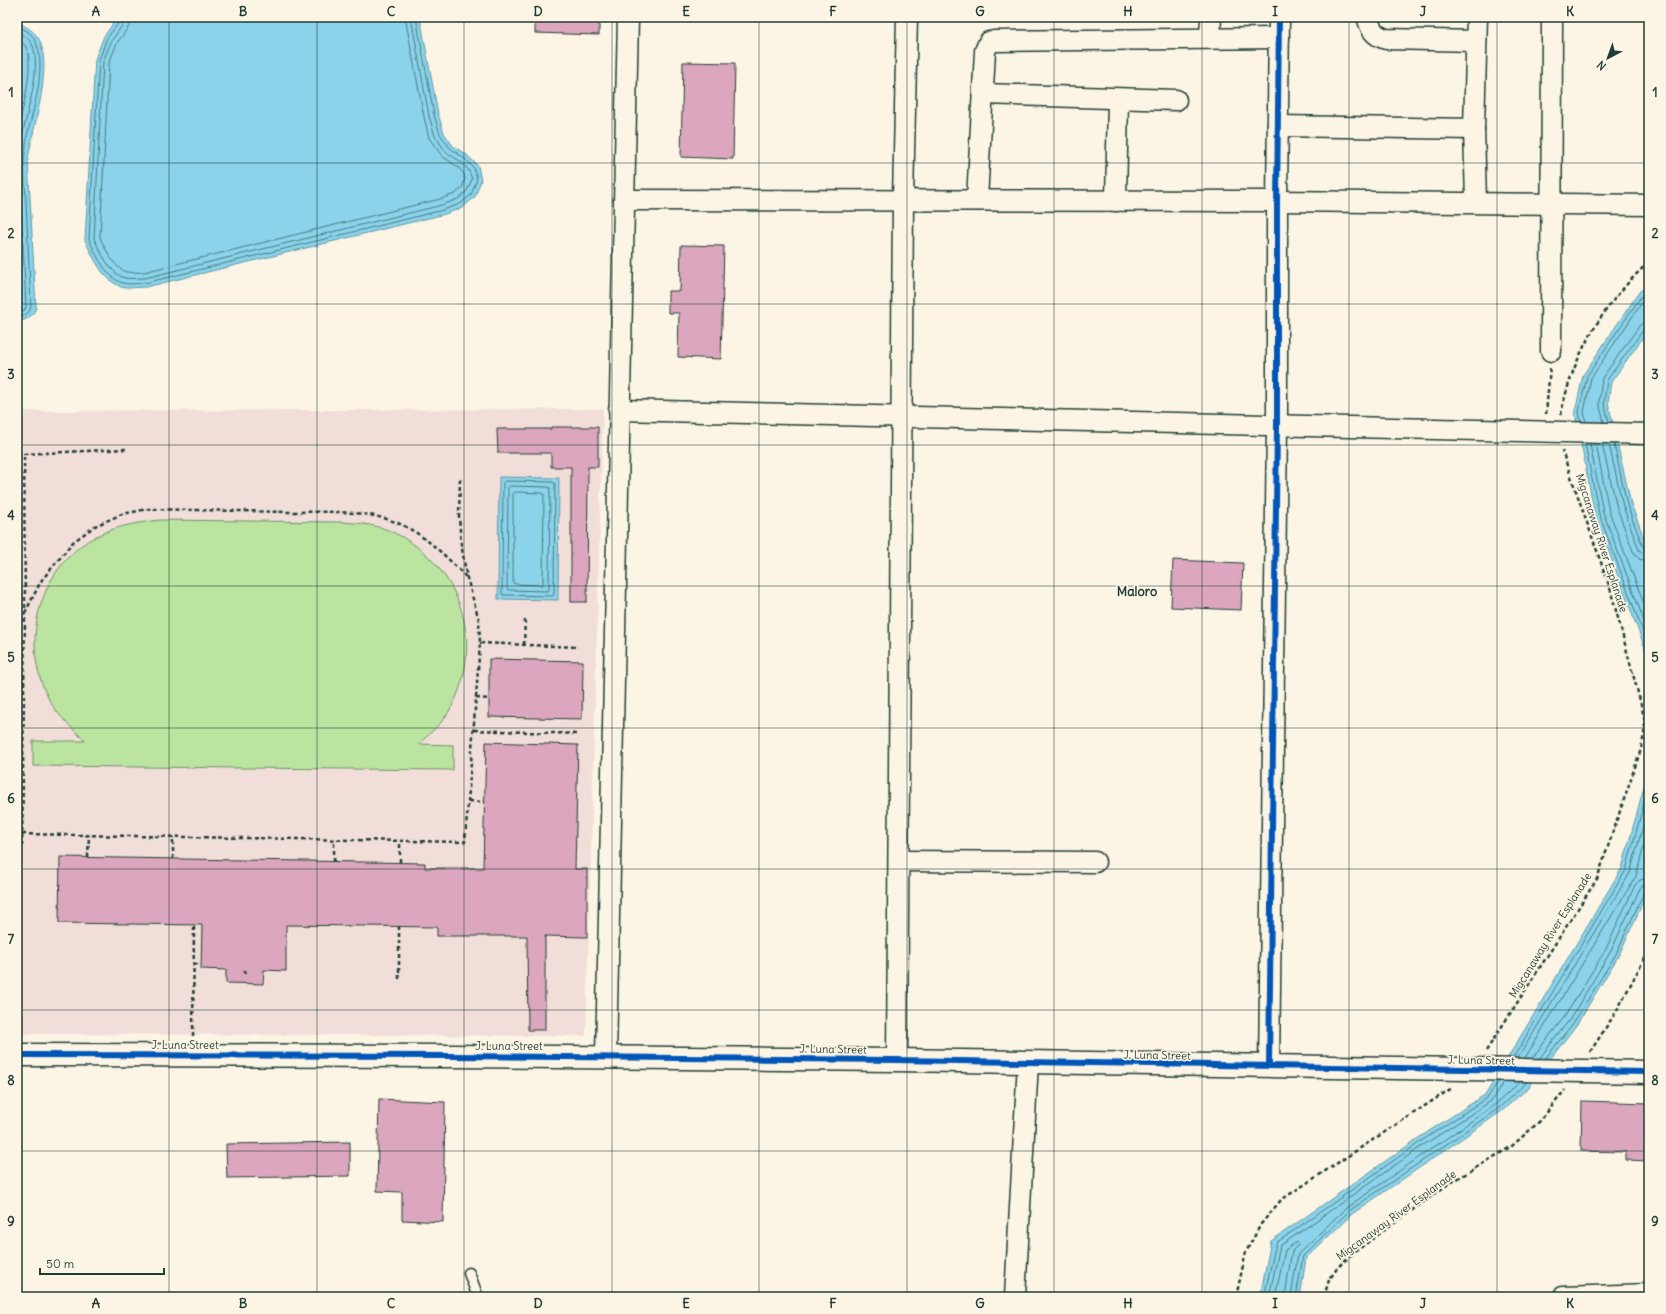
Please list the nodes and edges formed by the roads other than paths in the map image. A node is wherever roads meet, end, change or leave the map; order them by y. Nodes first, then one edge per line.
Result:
1 (628, 17) edge
2 (907, 17) edge
3 (1211, 17) edge
4 (1279, 17) edge
5 (1367, 17) edge
6 (1477, 17) edge
7 (1552, 17) edge
8 (1210, 38) junction
9 (1279, 38) junction
10 (1476, 41) junction
11 (983, 94) junction
12 (1118, 99) junction
13 (1176, 100) dead end
14 (1278, 126) junction
15 (1474, 129) junction
16 (624, 200) junction
17 (903, 200) junction
18 (977, 200) junction
19 (1116, 201) junction
20 (1277, 201) junction
21 (1476, 202) junction
22 (1552, 203) junction
23 (1649, 205) edge
24 (1551, 351) road end
25 (619, 410) junction
26 (902, 417) junction
27 (1277, 427) junction
28 (1646, 434) edge
29 (899, 861) junction
30 (1095, 862) dead end
31 (17, 1055) edge
32 (606, 1057) junction
33 (897, 1060) junction
34 (1028, 1062) junction
35 (1268, 1066) junction
36 (1649, 1072) edge
37 (469, 1273) dead end
38 (1649, 1294) edge
39 (478, 1297) edge
40 (1015, 1297) edge
41 (1563, 1297) edge

1 - 16 street
2 - 17 street
3 - 8 street
4 - 9 street
5 - 10 street
6 - 10 street
7 - 22 street
8 - 9 street
8 - 11 street
9 - 14 street
10 - 15 street
11 - 12 street
11 - 18 street
12 - 13 street
12 - 19 street
14 - 15 street
14 - 20 street
15 - 21 street
16 - 17 street
16 - 25 street
17 - 18 street
17 - 26 street
18 - 19 street
19 - 20 street
20 - 21 street
20 - 27 street
21 - 22 street
22 - 23 street
22 - 24 street
25 - 26 street
25 - 32 street
26 - 27 street
26 - 29 street
27 - 28 street
27 - 35 street
29 - 30 street
29 - 33 street
31 - 32 street, J. Luna Street
32 - 33 street, J. Luna Street
33 - 34 street, J. Luna Street
34 - 35 street, J. Luna Street
34 - 40 street
35 - 36 street, J. Luna Street
37 - 39 lane
38 - 41 street

